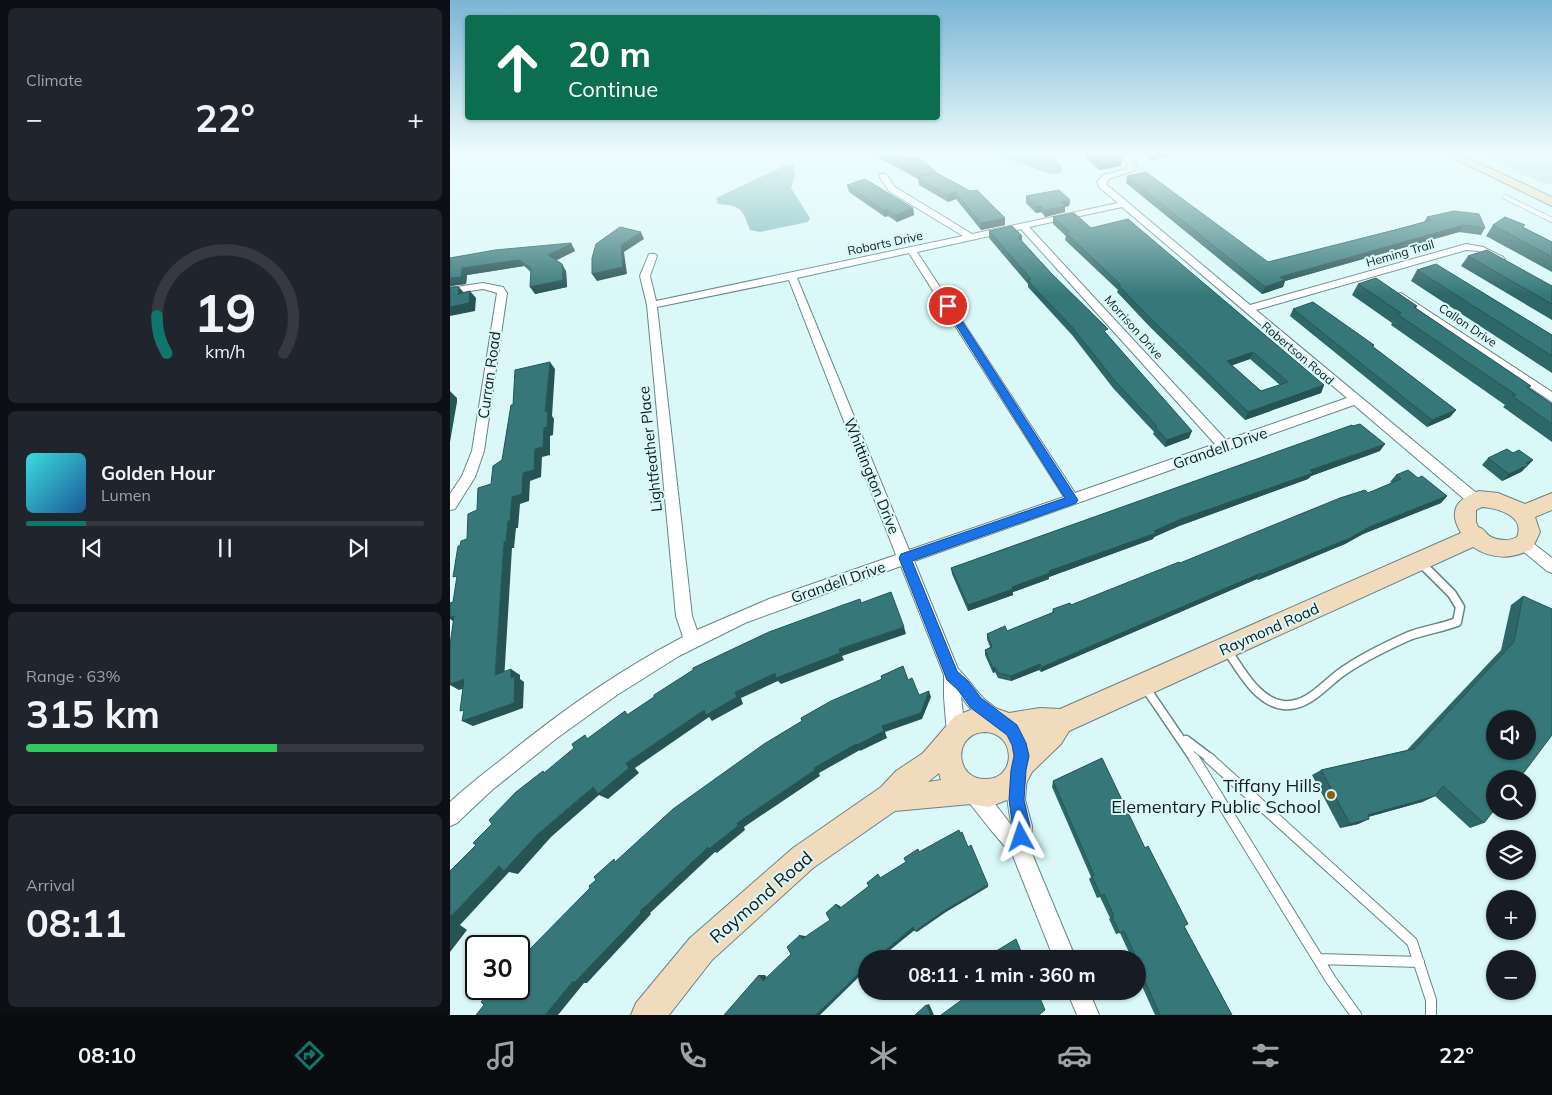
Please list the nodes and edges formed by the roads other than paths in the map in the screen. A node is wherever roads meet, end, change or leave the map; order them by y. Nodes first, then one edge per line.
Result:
1 (912, 200) edge
2 (1119, 200) edge
3 (1512, 200) edge
4 (1123, 204) junction
5 (1552, 220) edge
6 (1023, 226) junction
7 (971, 237) junction
8 (912, 250) junction
9 (652, 256) dead end
10 (1506, 262) edge
11 (1369, 274) junction
12 (792, 276) junction
13 (450, 291) edge
14 (652, 305) junction
15 (1247, 309) junction
16 (1552, 398) edge
17 (1355, 400) junction
18 (1224, 446) junction
19 (1072, 500) junction
20 (1475, 500) junction
21 (1552, 501) edge
22 (450, 505) edge
23 (1523, 514) junction
24 (1478, 535) junction
25 (1529, 548) junction
26 (905, 558) junction
27 (1420, 561) junction
28 (1552, 567) edge
29 (692, 639) junction
30 (1226, 648) junction
31 (952, 675) junction
32 (1143, 685) junction
33 (1060, 722) junction
34 (1003, 723) junction
35 (954, 737) junction
36 (1181, 737) junction
37 (1020, 767) junction
38 (972, 793) junction
39 (891, 797) junction
40 (452, 810) edge
41 (1020, 849) junction
42 (1061, 950) edge
43 (1319, 959) junction
44 (1419, 962) junction
45 (1082, 1000) edge
46 (648, 1015) edge
47 (1088, 1015) edge
48 (1356, 1015) edge
49 (1430, 1015) edge

1 - 7 street
2 - 4 street, Robertson Road
3 - 5 lane
4 - 6 street, Robarts Drive
4 - 15 street, Robertson Road
6 - 7 street, Robarts Drive
6 - 18 street, Morrison Drive
7 - 8 street, Robarts Drive
8 - 12 street, Robarts Drive
8 - 19 street
9 - 14 street, Lightfeather Place
10 - 11 street, Heming Trail
11 - 15 street, Heming Trail
11 - 16 street, Callon Drive
12 - 14 street, Robarts Drive
12 - 26 street, Whittington Drive
13 - 22 street, Curran Road
14 - 29 street, Lightfeather Place
15 - 17 street, Robertson Road
17 - 18 street, Grandell Drive
17 - 20 street, Robertson Road
18 - 19 street, Grandell Drive
19 - 26 street, Grandell Drive
20 - 23 street
20 - 24 street
21 - 23 street
23 - 25 street
24 - 25 street
24 - 27 street, Raymond Road
25 - 28 street
26 - 29 street, Grandell Drive
26 - 31 street, Whittington Drive
27 - 30 street, Raymond Road
27 - 30 lane
29 - 40 street, Grandell Drive
30 - 32 street, Raymond Road
31 - 34 street, Whittington Drive
31 - 35 street, Whittington Drive
32 - 33 street, Raymond Road
32 - 36 lane
33 - 34 street, Raymond Road
33 - 37 street, Raymond Road
34 - 35 street
34 - 37 street
35 - 38 street
35 - 39 street, Raymond Road
36 - 43 lane
36 - 44 lane
37 - 38 street
37 - 41 street
38 - 39 street
38 - 41 street
39 - 46 street, Raymond Road
41 - 42 street
43 - 44 lane
43 - 48 lane
44 - 49 lane
45 - 47 street

